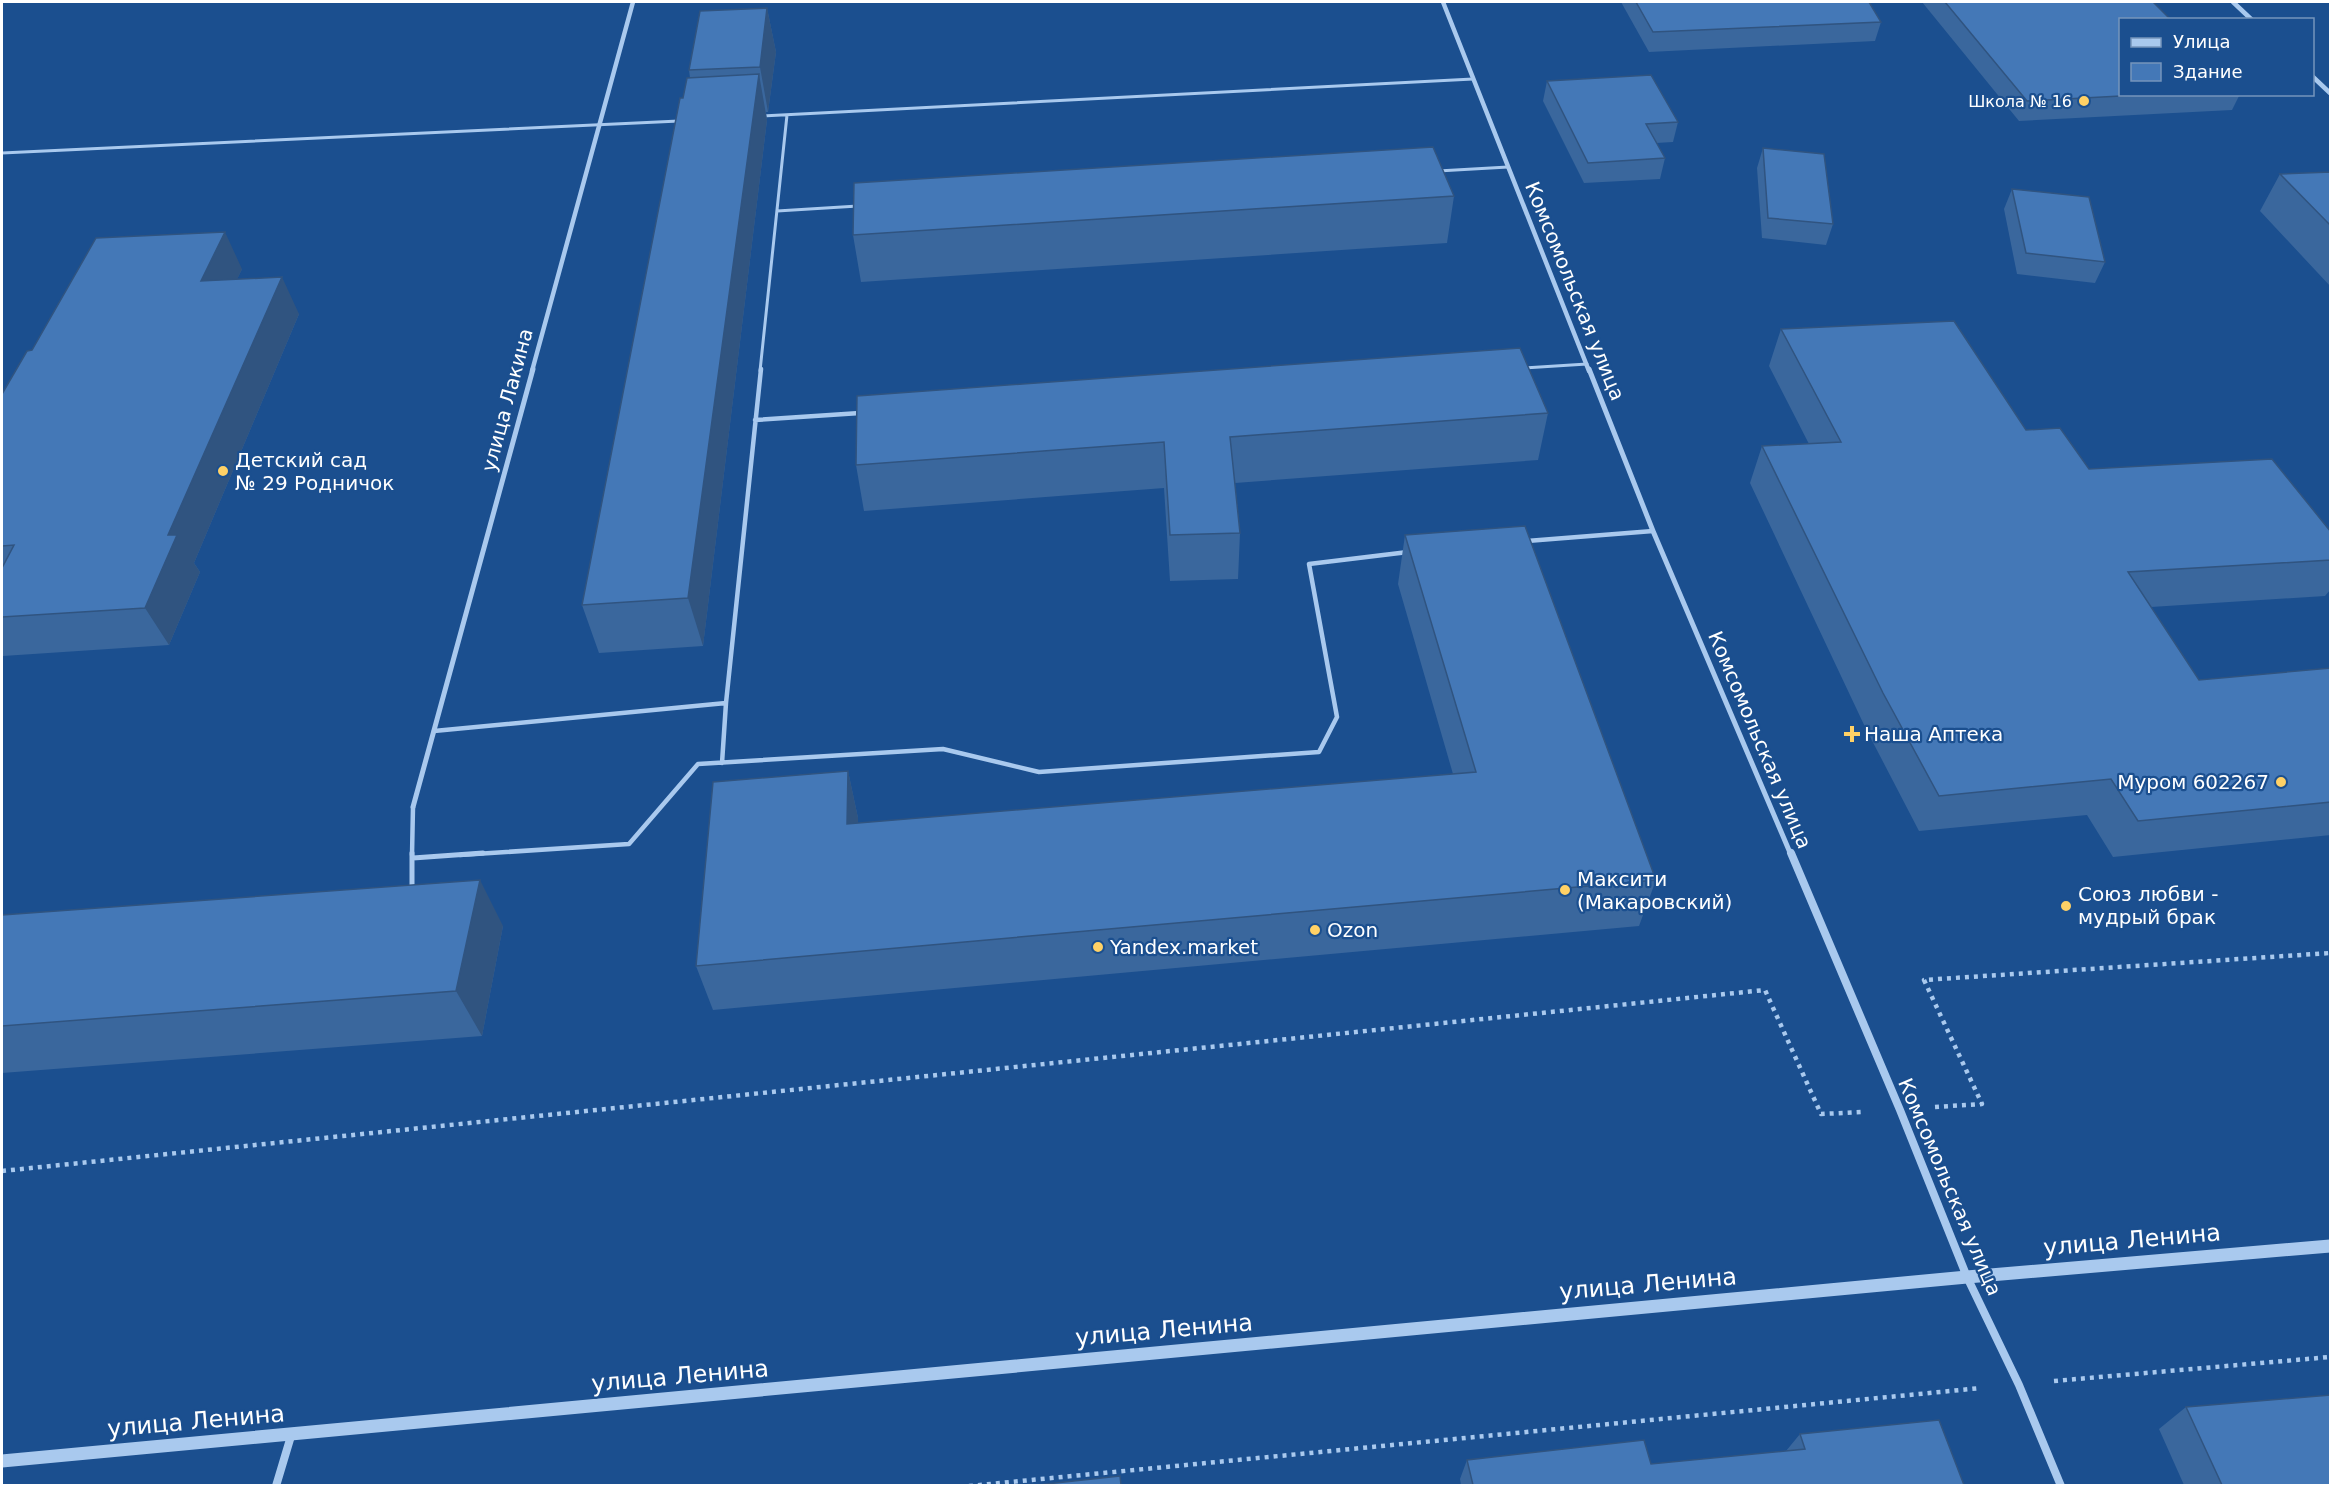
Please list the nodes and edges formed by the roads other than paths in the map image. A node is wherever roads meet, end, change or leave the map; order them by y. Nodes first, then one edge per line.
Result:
1 (633, 2) edge
2 (1443, 2) edge
3 (2233, 2) edge
4 (2250, 18) edge
5 (2314, 77) edge
6 (1473, 79) junction
7 (2331, 93) edge
8 (787, 115) junction
9 (752, 117) edge
10 (681, 121) edge
11 (599, 125) junction
12 (2, 153) edge
13 (1508, 167) junction
14 (1438, 171) edge
15 (860, 206) edge
16 (777, 211) junction
17 (1587, 364) junction
18 (1515, 368) edge
19 (862, 413) edge
20 (755, 420) junction
21 (1653, 531) junction
22 (1523, 542) edge
23 (1419, 551) edge
24 (726, 703) junction
25 (434, 730) junction
26 (722, 763) junction
27 (413, 807) joint
28 (413, 858) junction
29 (402, 889) edge
30 (2331, 1246) edge
31 (1966, 1277) junction
32 (291, 1436) junction
33 (2, 1461) edge
34 (276, 1485) edge
35 (2061, 1485) edge

1 - 11 street, улица Лакина
2 - 6 street, Комсомольская улица
3 - 4 street
5 - 7 street
6 - 8 lane
6 - 13 street, Комсомольская улица
8 - 9 lane
8 - 16 lane
10 - 11 lane
11 - 12 lane
11 - 25 street, улица Лакина
13 - 14 lane
13 - 17 street, Комсомольская улица
15 - 16 lane
16 - 20 lane
17 - 18 lane
17 - 21 street, Комсомольская улица
19 - 20 lane
20 - 24 lane
21 - 22 lane
21 - 31 street, Комсомольская улица
23 - 26 lane
24 - 25 lane
24 - 26 lane
25 - 27 street, улица Лакина
26 - 28 lane
27 - 28 lane
28 - 29 lane
30 - 31 street, улица Ленина
31 - 32 street, улица Ленина
31 - 35 street, Комсомольская улица
32 - 33 street, улица Ленина
32 - 34 street

